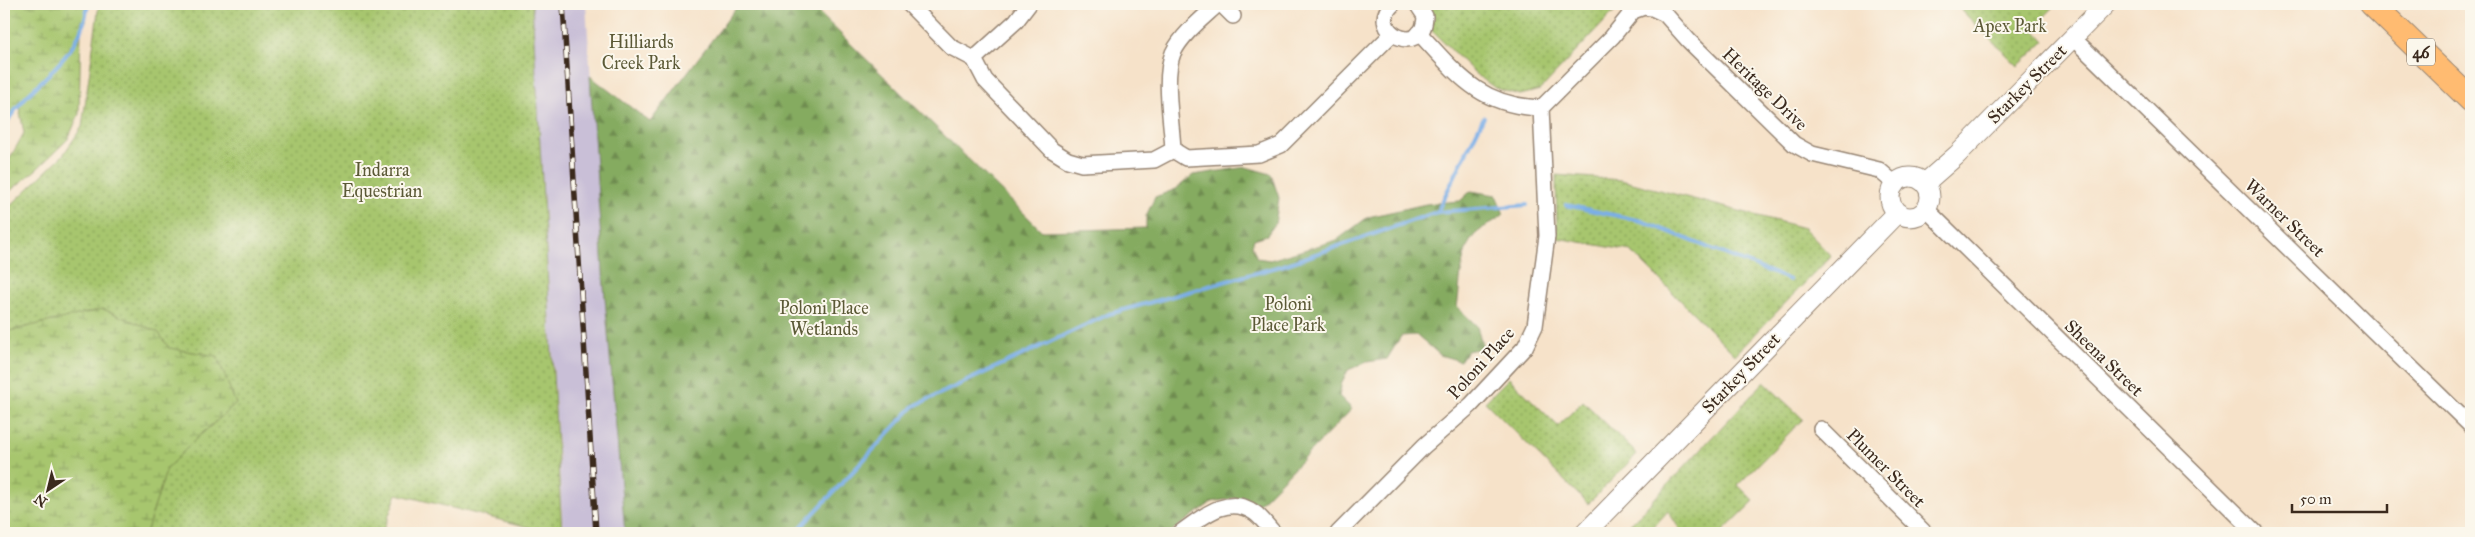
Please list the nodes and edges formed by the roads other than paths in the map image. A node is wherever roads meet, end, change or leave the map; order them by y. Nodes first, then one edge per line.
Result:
1 (909, 4) edge
2 (1029, 4) edge
3 (1220, 4) edge
4 (1419, 4) edge
5 (2106, 4) edge
6 (2372, 4) edge
7 (1390, 5) edge
8 (1653, 6) edge
9 (1233, 16) dead end
10 (1419, 33) junction
11 (1392, 34) junction
12 (2073, 38) junction
13 (974, 58) junction
14 (2471, 100) edge
15 (1542, 108) junction
16 (1173, 150) junction
17 (1894, 183) junction
18 (1925, 183) junction
19 (1926, 209) junction
20 (1896, 213) junction
21 (2471, 426) edge
22 (1821, 429) dead end
23 (1180, 533) edge
24 (1274, 533) edge
25 (1338, 533) edge
26 (1585, 533) edge
27 (1925, 533) edge
28 (2256, 533) edge

1 - 13 street
2 - 13 street
3 - 9 street
3 - 16 street
4 - 10 street
5 - 12 street, Starkey Street
6 - 14 main road, 46
7 - 11 street
8 - 15 street, Heritage Drive
8 - 17 street, Heritage Drive
10 - 11 street
10 - 15 street
11 - 16 street
12 - 18 street, Starkey Street
12 - 21 street, Warner Street
13 - 16 street
15 - 25 street, Poloni Place
17 - 18 street
17 - 20 street
18 - 19 street
19 - 20 street
19 - 28 street, Sheena Street
20 - 26 street, Starkey Street
22 - 27 street, Plumer Street
23 - 24 street

